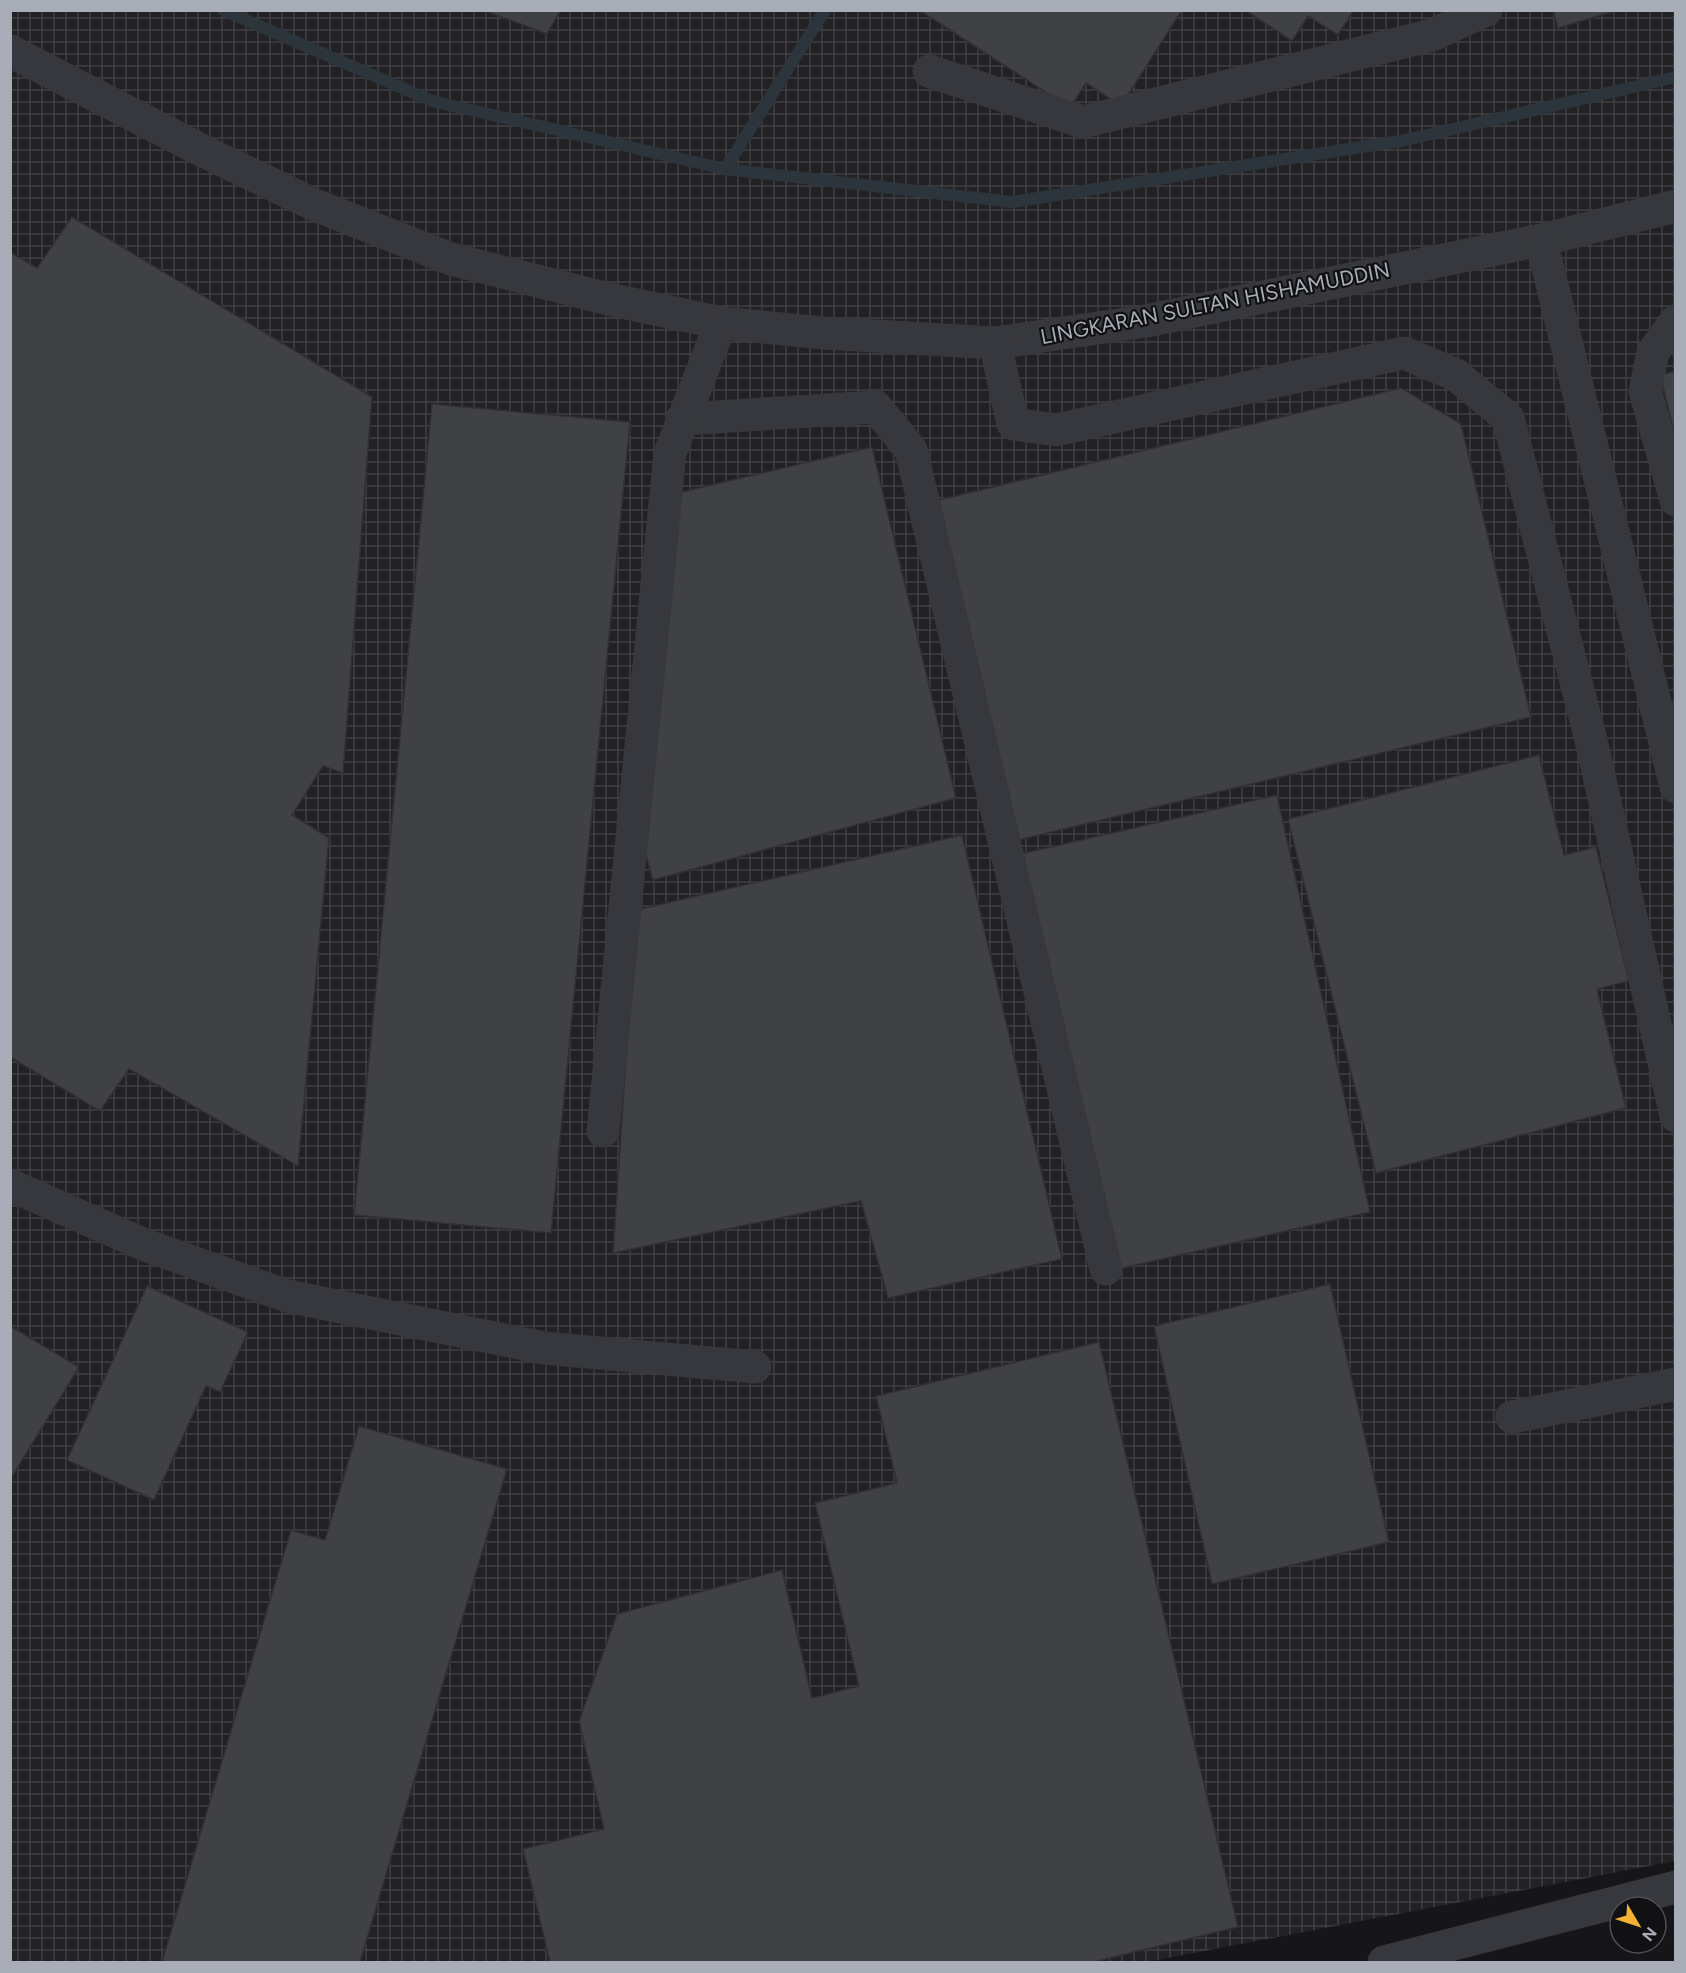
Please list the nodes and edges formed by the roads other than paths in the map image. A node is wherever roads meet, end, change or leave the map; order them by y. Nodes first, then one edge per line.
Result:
1 (1486, 10) edge
2 (10, 51) edge
3 (929, 71) dead end
4 (1676, 206) edge
5 (1541, 240) junction
6 (1676, 321) edge
7 (721, 323) junction
8 (995, 343) junction
9 (682, 419) junction
10 (1676, 500) edge
11 (1663, 678) edge
12 (1676, 787) edge
13 (1676, 1116) edge
14 (603, 1131) dead end
15 (10, 1185) edge
16 (1106, 1269) dead end
17 (755, 1367) dead end
18 (1676, 1384) edge
19 (1512, 1417) dead end
20 (1676, 1887) edge
21 (1384, 1962) edge

1 - 3 street
2 - 7 street, LINGKARAN SULTAN HISHAMUDDIN
4 - 5 street, LINGKARAN SULTAN HISHAMUDDIN
5 - 8 street, LINGKARAN SULTAN HISHAMUDDIN
5 - 11 street
6 - 10 street
7 - 8 street, LINGKARAN SULTAN HISHAMUDDIN
7 - 9 street
8 - 13 street
9 - 14 street
9 - 16 street
11 - 12 street
15 - 17 street
18 - 19 street
20 - 21 street

